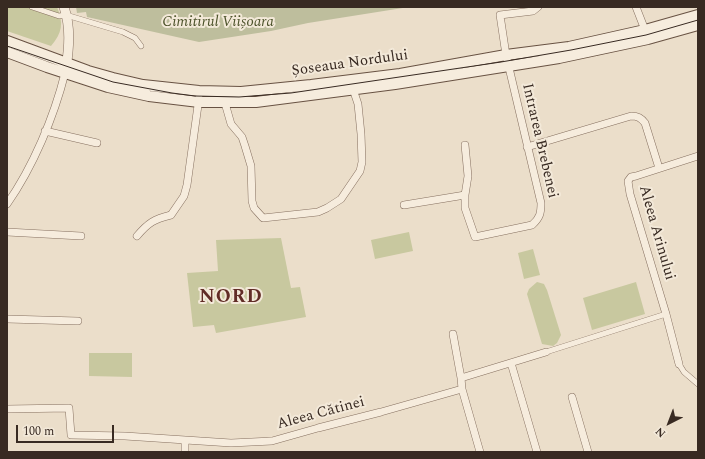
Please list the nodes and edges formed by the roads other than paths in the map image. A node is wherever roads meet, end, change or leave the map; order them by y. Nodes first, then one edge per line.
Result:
1 (32, 7) edge
2 (538, 7) edge
3 (636, 7) edge
4 (65, 11) edge
5 (698, 15) edge
6 (698, 25) edge
7 (644, 30) junction
8 (7, 41) edge
9 (141, 46) dead end
10 (7, 52) edge
11 (506, 55) junction
12 (509, 65) junction
13 (66, 68) junction
14 (351, 85) junction
15 (199, 91) junction
16 (199, 102) junction
17 (225, 103) junction
18 (45, 130) junction
19 (96, 143) dead end
20 (465, 145) dead end
21 (527, 146) junction
22 (698, 156) edge
23 (659, 168) junction
24 (465, 196) junction
25 (7, 204) edge
26 (404, 205) dead end
27 (7, 232) edge
28 (81, 236) dead end
29 (137, 236) dead end
30 (666, 314) junction
31 (7, 319) edge
32 (78, 321) dead end
33 (454, 334) dead end
34 (546, 352) joint
35 (512, 363) junction
36 (679, 364) joint
37 (462, 378) junction
38 (698, 384) edge
39 (462, 388) junction
40 (572, 397) dead end
41 (7, 410) edge
42 (184, 440) junction
43 (185, 452) edge
44 (480, 452) edge
45 (537, 452) edge
46 (588, 452) edge

1 - 4 street
2 - 11 street, Intrarea Brebenei
3 - 7 street
4 - 9 street
4 - 13 street
5 - 7 main road, Șoseaua Nordului
6 - 12 main road, Șoseaua Nordului
7 - 11 main road, Șoseaua Nordului
8 - 13 main road, Șoseaua Nordului
10 - 13 main road, Șoseaua Nordului
11 - 12 street, Intrarea Brebenei
11 - 14 main road, Șoseaua Nordului
12 - 14 main road, Șoseaua Nordului
12 - 21 street, Intrarea Brebenei
13 - 15 main road, Șoseaua Nordului
13 - 16 main road, Șoseaua Nordului
13 - 18 street
14 - 15 main road, Șoseaua Nordului
14 - 17 main road, Șoseaua Nordului
14 - 17 street
15 - 16 street
16 - 17 main road, Șoseaua Nordului
16 - 29 street
18 - 19 street
18 - 25 street
20 - 24 street
21 - 23 street
21 - 24 street, Intrarea Brebenei
22 - 23 street, Aleea Arinului
23 - 30 street, Aleea Arinului
24 - 26 street
27 - 28 street
30 - 34 street
30 - 36 street, Aleea Arinului
31 - 32 street
33 - 37 street
34 - 35 street
35 - 37 street
35 - 45 street
36 - 38 street
37 - 39 street
39 - 42 street, Aleea Cătinei
39 - 44 street
40 - 46 street
41 - 42 street, Aleea Cătinei
42 - 43 street

